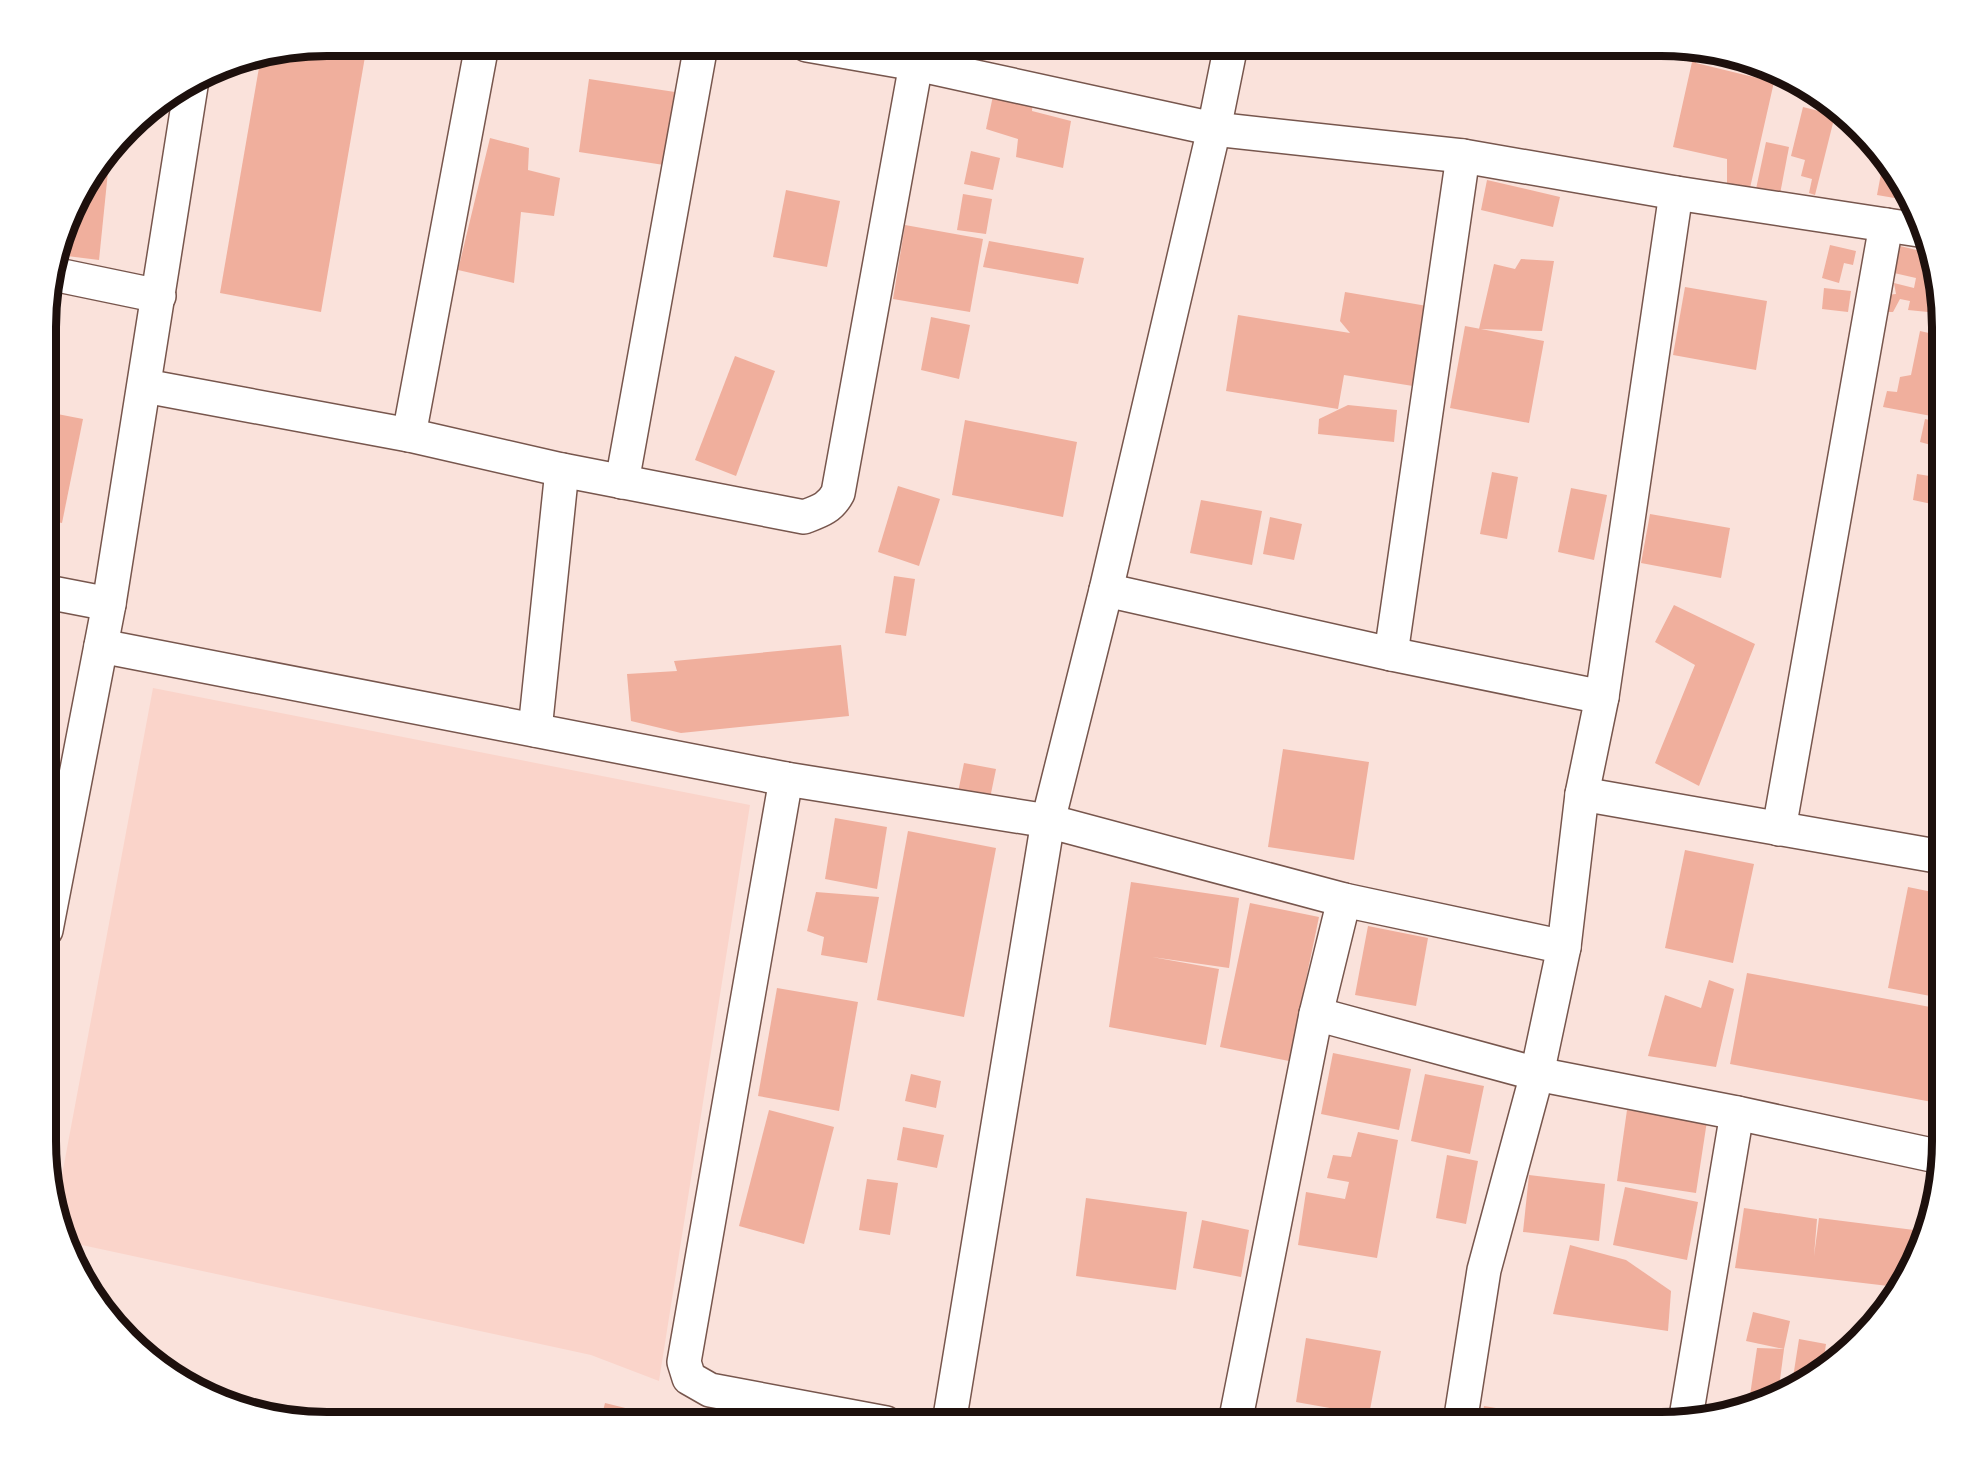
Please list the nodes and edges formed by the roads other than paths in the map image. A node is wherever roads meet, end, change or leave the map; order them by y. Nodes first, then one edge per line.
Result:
1 (480, 56) edge
2 (698, 56) edge
3 (870, 56) edge
4 (1229, 56) edge
5 (916, 64) junction
6 (190, 93) edge
7 (1214, 129) junction
8 (1463, 156) junction
9 (1676, 193) junction
10 (1886, 225) junction
11 (1913, 229) edge
12 (61, 276) edge
13 (159, 296) junction
14 (145, 386) junction
15 (409, 435) junction
16 (562, 470) junction
17 (622, 482) junction
18 (1106, 590) junction
19 (56, 594) edge
20 (109, 604) junction
21 (101, 646) junction
22 (1391, 654) junction
23 (1602, 697) junction
24 (535, 730) junction
25 (786, 779) junction
26 (1582, 794) junction
27 (1048, 821) junction
28 (1779, 829) junction
29 (1932, 855) edge
30 (56, 878) edge
31 (1344, 900) junction
32 (1564, 947) junction
33 (1316, 1014) junction
34 (1537, 1074) junction
35 (1737, 1113) junction
36 (1931, 1155) edge
37 (1687, 1411) edge
38 (827, 1412) edge
39 (951, 1412) edge
40 (1237, 1412) edge
41 (1462, 1412) edge

1 - 15 street
2 - 17 street
3 - 5 street
4 - 7 street
5 - 7 street
5 - 17 street
6 - 13 street
7 - 8 street
7 - 18 street
8 - 9 street
8 - 22 street
9 - 10 street
9 - 23 street
10 - 11 street
10 - 28 street
12 - 13 street
13 - 14 street
14 - 15 street
14 - 20 street
15 - 16 street
16 - 17 street
16 - 24 street
18 - 22 street
18 - 27 street
19 - 20 street
20 - 21 street
21 - 24 street
21 - 30 street
22 - 23 street
23 - 26 street
24 - 25 street
25 - 27 street
25 - 38 street
26 - 28 street
26 - 32 street
27 - 31 street
27 - 39 street
28 - 29 street
31 - 32 street
31 - 33 street
32 - 34 street
33 - 34 street
33 - 40 street
34 - 35 street
34 - 41 street
35 - 36 street
35 - 37 street

